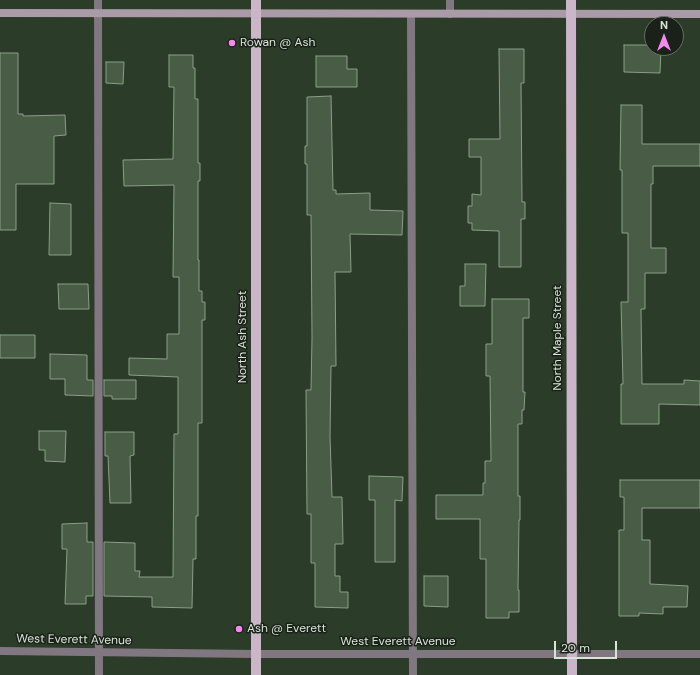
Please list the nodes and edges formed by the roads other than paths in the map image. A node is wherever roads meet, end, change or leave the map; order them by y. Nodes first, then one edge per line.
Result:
1 (98, 0) edge
2 (256, 0) edge
3 (450, 0) edge
4 (571, 0) edge
5 (0, 13) edge
6 (98, 13) junction
7 (571, 13) junction
8 (256, 14) junction
9 (411, 14) junction
10 (450, 14) junction
11 (700, 14) edge
12 (0, 652) edge
13 (98, 652) junction
14 (256, 654) junction
15 (413, 654) junction
16 (572, 654) junction
17 (700, 654) edge
18 (98, 675) edge
19 (256, 675) edge
20 (413, 675) edge
21 (572, 675) edge

1 - 6 street
2 - 8 main road, North Ash Street
3 - 10 street
4 - 7 main road, North Maple Street
5 - 6 street
6 - 8 street
6 - 13 street
7 - 10 street
7 - 11 street
7 - 16 main road, North Maple Street
8 - 9 street
8 - 14 main road, North Ash Street
9 - 10 street
9 - 15 street
12 - 13 street, West Everett Avenue
13 - 14 street, West Everett Avenue
13 - 18 street
14 - 15 street, West Everett Avenue
14 - 19 main road, North Ash Street
15 - 16 street, West Everett Avenue
15 - 20 street
16 - 17 street, West Everett Avenue
16 - 21 main road, North Maple Street

